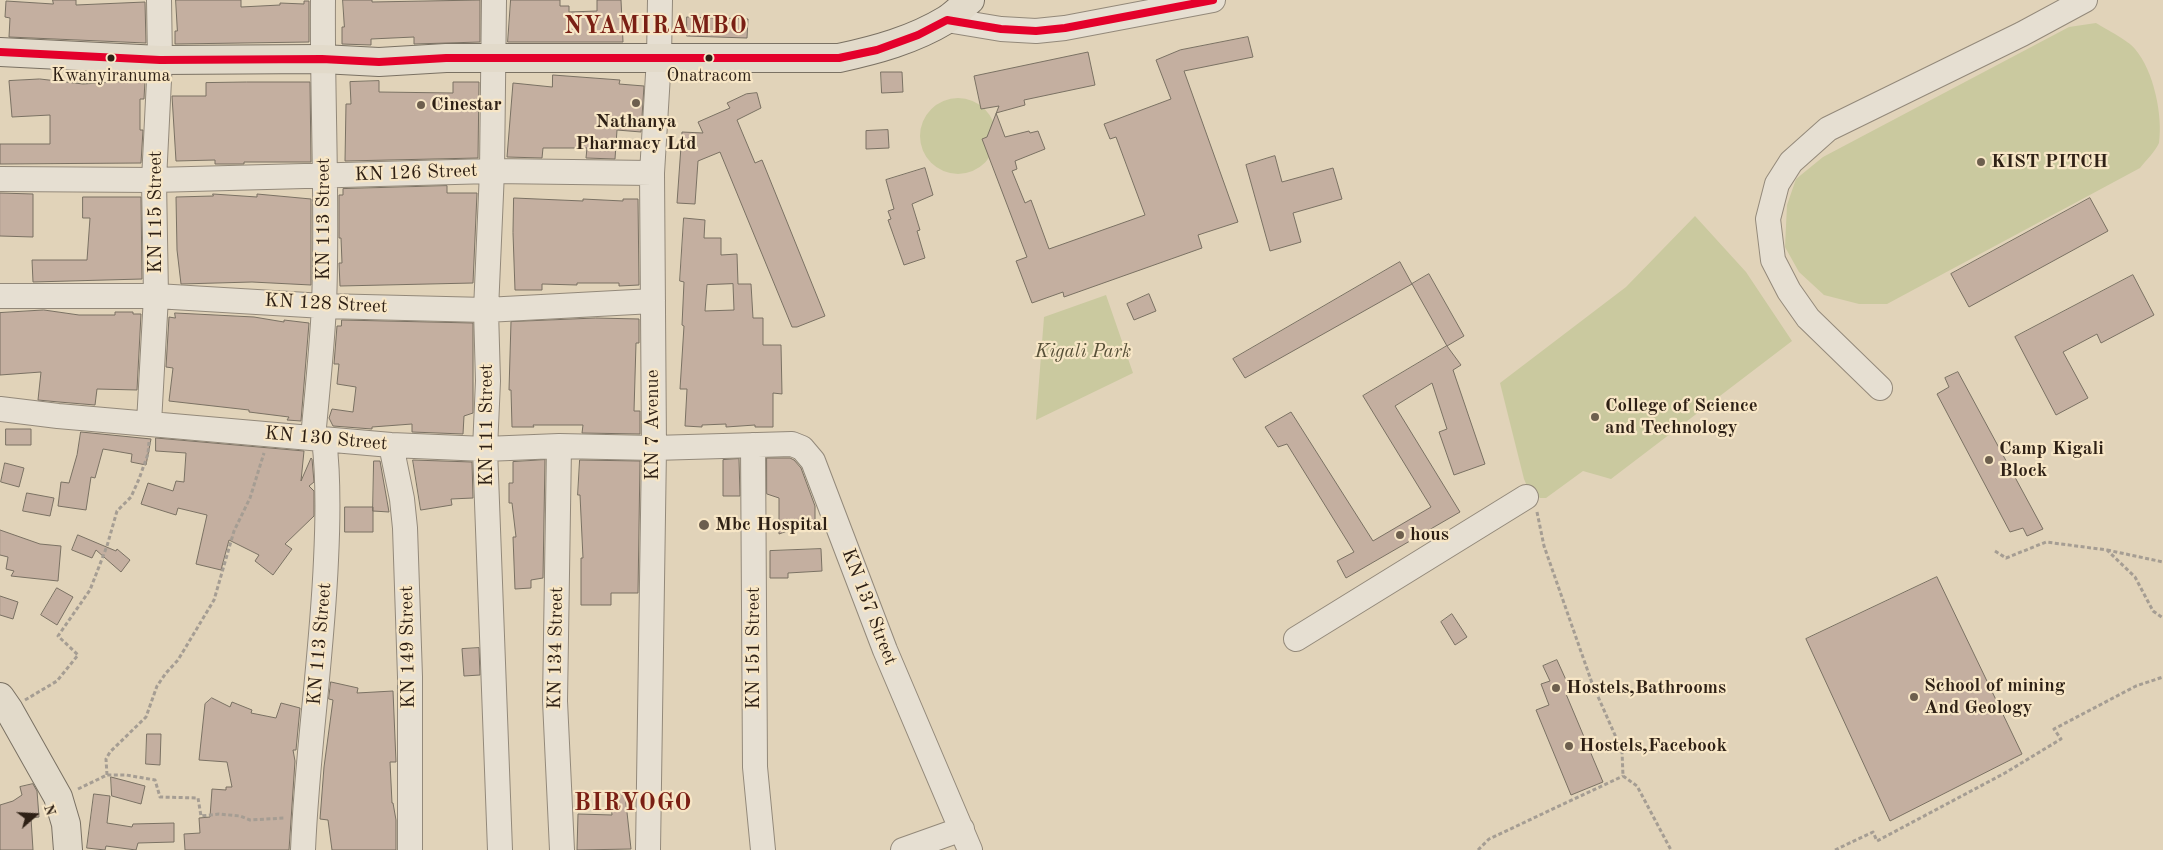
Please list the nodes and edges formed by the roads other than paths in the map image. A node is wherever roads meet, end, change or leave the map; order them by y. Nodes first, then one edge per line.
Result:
1 (159, 0) edge
2 (323, 0) edge
3 (494, 0) edge
4 (660, 0) edge
5 (970, 0) edge
6 (1213, 0) edge
7 (2085, 0) edge
8 (944, 10) edge
9 (0, 52) edge
10 (659, 58) junction
11 (322, 59) junction
12 (160, 60) junction
13 (493, 60) junction
14 (492, 171) junction
15 (652, 173) junction
16 (325, 176) junction
17 (0, 179) edge
18 (154, 180) junction
19 (0, 296) edge
20 (156, 296) junction
21 (653, 301) junction
22 (324, 306) junction
23 (486, 310) junction
24 (1880, 388) dead end
25 (0, 409) edge
26 (149, 424) junction
27 (318, 438) junction
28 (391, 445) junction
29 (754, 445) junction
30 (559, 446) junction
31 (654, 448) junction
32 (485, 449) junction
33 (1531, 500) road end
34 (1296, 639) dead end
35 (4, 704) edge
36 (966, 839) edge
37 (68, 850) edge
38 (303, 850) edge
39 (410, 850) edge
40 (500, 850) edge
41 (562, 850) edge
42 (648, 850) edge
43 (763, 850) edge
44 (904, 850) edge

1 - 12 street, KN 115 Street
2 - 11 street, KN 113 Street
3 - 13 street, KN 111 Street
4 - 10 street, KN 7 Avenue
5 - 8 main road
6 - 8 street
7 - 24 street
8 - 10 main road
9 - 12 main road
10 - 13 main road
10 - 15 street, KN 7 Avenue
11 - 12 main road
11 - 13 main road
11 - 16 street, KN 113 Street
12 - 18 street, KN 115 Street
13 - 14 street, KN 111 Street
14 - 15 street, KN 126 Street
14 - 16 street, KN 126 Street
14 - 23 street, KN 111 Street
15 - 21 street, KN 7 Avenue
16 - 18 street, KN 126 Street
16 - 22 street, KN 113 Street
17 - 18 street, KN 126 Street
18 - 20 street, KN 115 Street
19 - 20 street, KN 128 Street
20 - 22 street, KN 128 Street
20 - 26 street, KN 115 Street
21 - 23 street, KN 128 Street
21 - 31 street, KN 7 Avenue
22 - 23 street, KN 128 Street
22 - 27 street, KN 113 Street
23 - 32 street, KN 111 Street
25 - 26 street, KN 130 Street
26 - 27 street, KN 130 Street
27 - 28 street, KN 130 Street
27 - 38 street, KN 113 Street
28 - 32 street, KN 130 Street
28 - 39 street, KN 149 Street
29 - 31 street, KN 137 Street
29 - 36 street, KN 137 Street
29 - 43 street, KN 151 Street
30 - 31 street, KN 130 Street
30 - 32 street, KN 130 Street
30 - 41 street, KN 134 Street
31 - 42 street, KN 7 Avenue
32 - 40 street, KN 111 Street
33 - 34 street
35 - 37 main road
36 - 44 street

